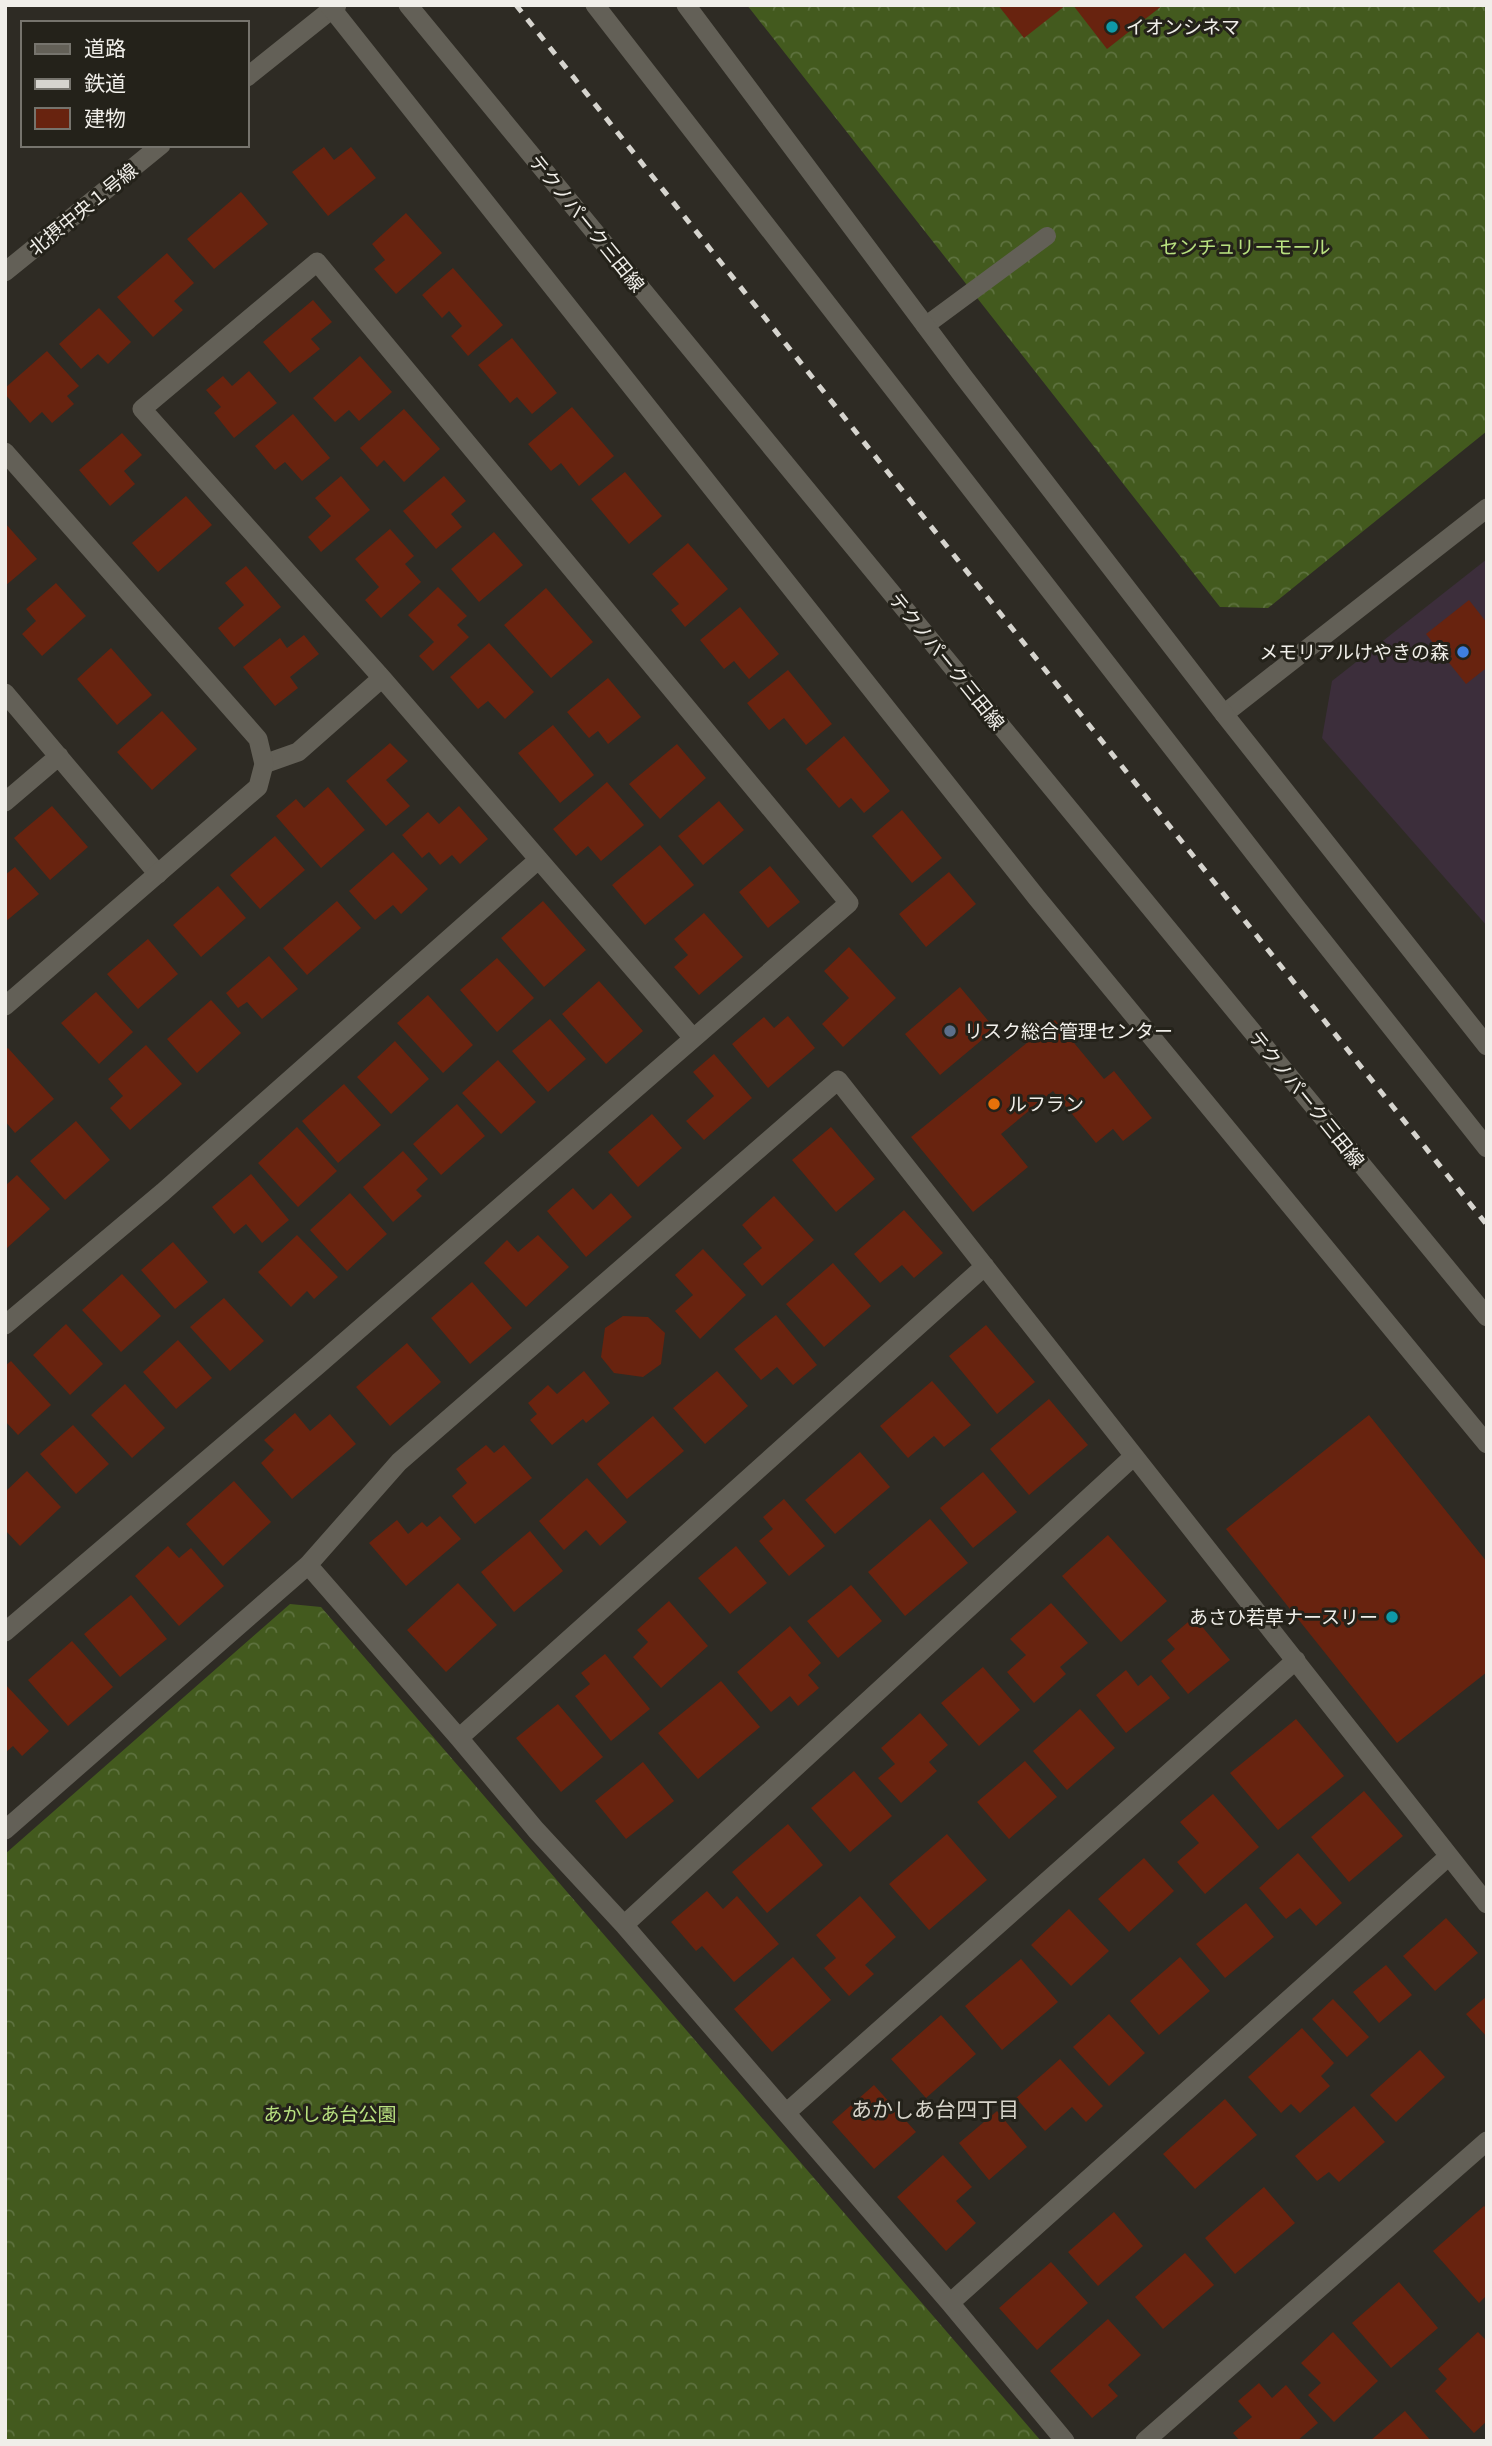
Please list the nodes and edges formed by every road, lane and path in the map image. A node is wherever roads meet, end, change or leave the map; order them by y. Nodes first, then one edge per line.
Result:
1 (408, 5) edge
2 (596, 5) edge
3 (686, 5) edge
4 (332, 7) edge
5 (248, 76) edge
6 (159, 147) edge
7 (1047, 236) dead end
8 (5, 272) edge
9 (926, 326) junction
10 (5, 452) edge
11 (1487, 508) edge
12 (382, 678) junction
13 (5, 693) edge
14 (1224, 714) junction
15 (59, 756) junction
16 (264, 764) junction
17 (5, 802) edge
18 (538, 860) junction
19 (158, 874) junction
20 (5, 1006) edge
21 (693, 1038) junction
22 (1487, 1046) edge
23 (1487, 1148) edge
24 (985, 1266) junction
25 (1487, 1317) edge
26 (5, 1325) edge
27 (1487, 1444) edge
28 (1135, 1457) junction
29 (309, 1565) junction
30 (5, 1632) edge
31 (1296, 1660) junction
32 (459, 1738) junction
33 (5, 1830) edge
34 (1449, 1856) junction
35 (1487, 1904) edge
36 (624, 1925) junction
37 (786, 2113) junction
38 (1487, 2141) edge
39 (950, 2303) junction
40 (1065, 2441) edge
41 (1145, 2441) edge

1 - 25 street, テクノパーク三田線
2 - 23 street
3 - 9 street
4 - 5 street
4 - 27 street
6 - 8 street, 北摂中央１号線
7 - 9 lane
9 - 14 street
10 - 16 street
11 - 14 street
12 - 16 street
12 - 18 street
12 - 21 street
13 - 15 street
14 - 22 street
15 - 17 street
15 - 19 street
16 - 19 street
18 - 21 street
18 - 26 street
19 - 20 street
21 - 30 street
24 - 28 street
24 - 29 street
24 - 32 street
28 - 31 street
28 - 36 street
29 - 32 street
29 - 33 street
31 - 34 street
31 - 37 street
32 - 36 street
34 - 35 street
34 - 39 street
36 - 37 street
37 - 39 street
38 - 41 street
39 - 40 street

